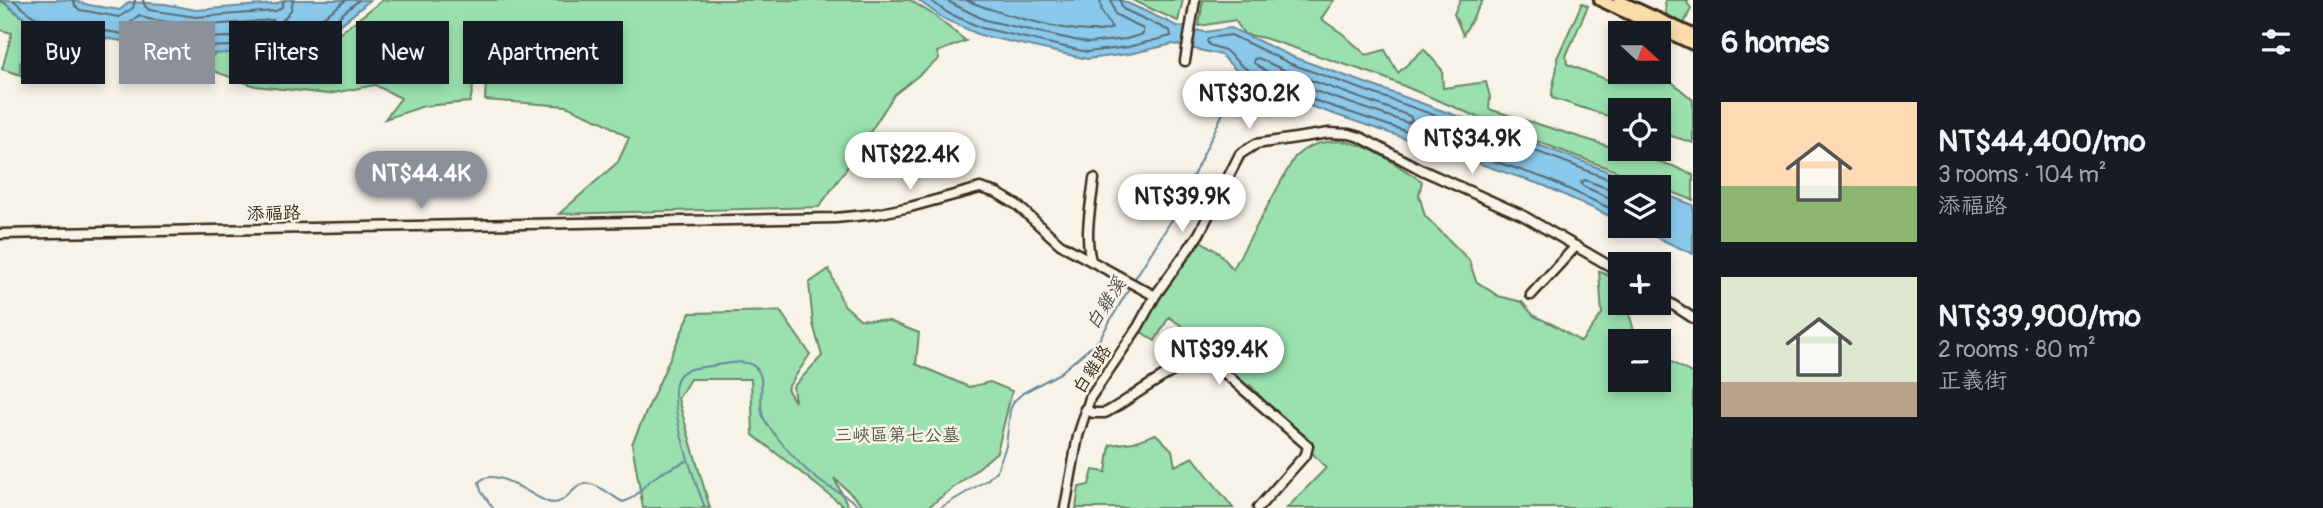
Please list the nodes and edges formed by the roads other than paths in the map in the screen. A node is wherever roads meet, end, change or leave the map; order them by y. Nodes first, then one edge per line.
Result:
1 (1195, 0) edge
2 (1600, 0) edge
3 (1617, 0) edge
4 (1693, 35) edge
5 (1693, 44) edge
6 (1185, 61) dead end
7 (1094, 178) dead end
8 (0, 234) edge
9 (1576, 246) junction
10 (1091, 261) junction
11 (1608, 265) edge
12 (1531, 295) dead end
13 (1155, 296) junction
14 (1671, 304) edge
15 (1693, 318) edge
16 (1085, 409) junction
17 (1065, 508) edge
18 (1258, 508) edge

1 - 6 street
2 - 5 main road
3 - 4 main road
7 - 10 street
8 - 10 street, 添福路
9 - 11 street, 白雞路
9 - 12 street
9 - 13 street, 白雞路
10 - 13 street
13 - 16 street, 白雞路
14 - 15 street
16 - 17 street, 白雞路
16 - 18 street

